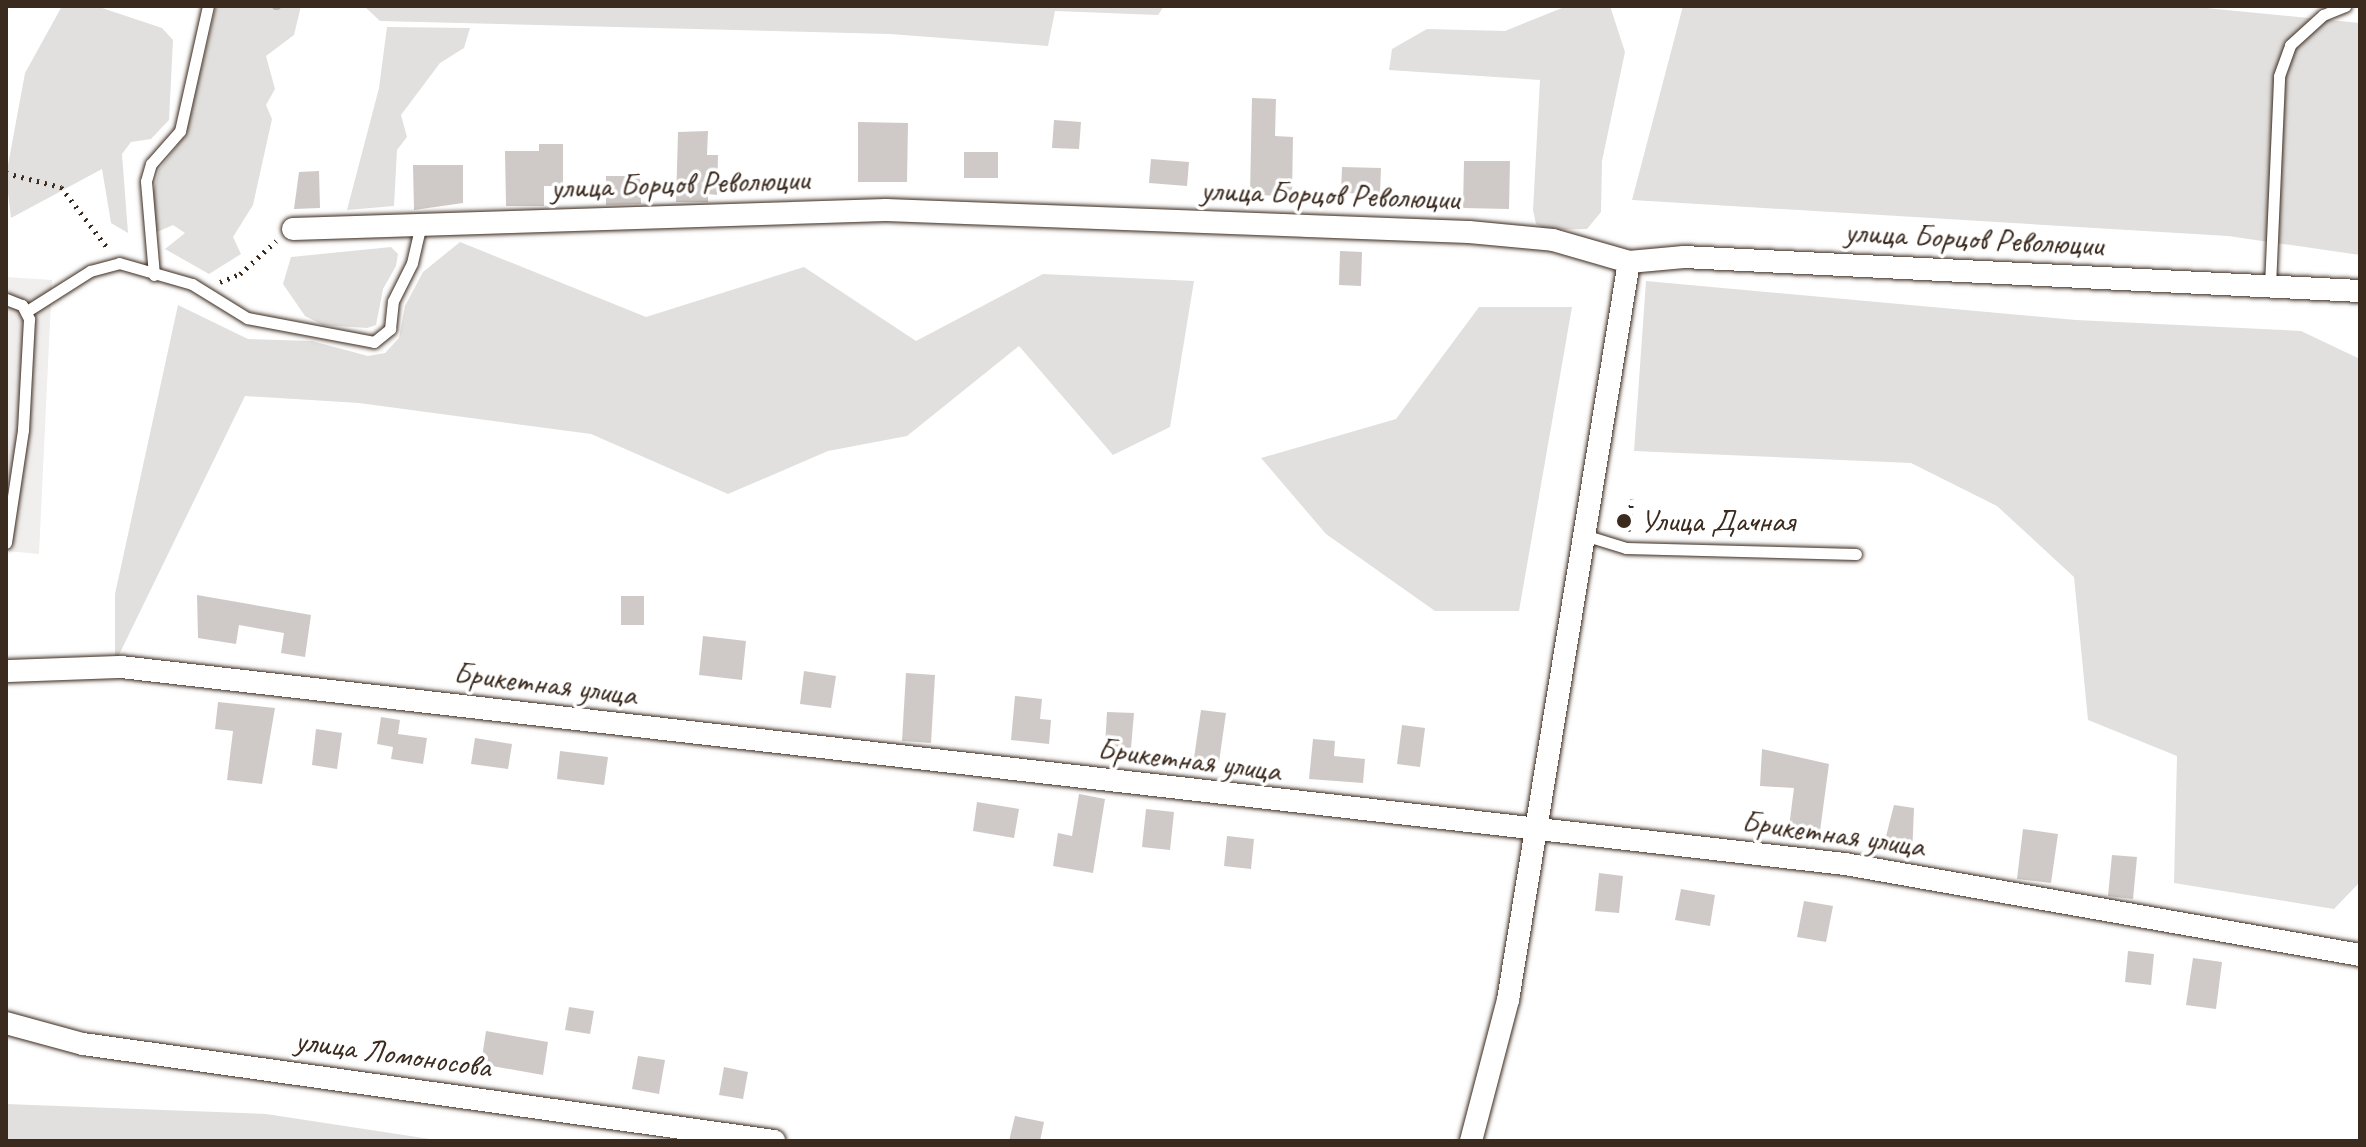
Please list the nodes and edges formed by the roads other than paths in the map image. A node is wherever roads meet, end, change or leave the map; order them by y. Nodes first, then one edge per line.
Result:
1 (208, 6) edge
2 (2345, 6) edge
3 (421, 225) junction
4 (293, 229) road end
5 (1629, 262) junction
6 (154, 275) junction
7 (2270, 286) junction
8 (2360, 291) edge
9 (6, 299) edge
10 (27, 311) junction
11 (6, 445) edge
12 (21, 446) junction
13 (7, 524) edge
14 (1583, 535) junction
15 (6, 543) edge
16 (1856, 554) dead end
17 (6, 671) edge
18 (1538, 832) junction
19 (2360, 955) edge
20 (6, 1023) edge
21 (774, 1141) edge
22 (1471, 1141) edge

1 - 6 lane
2 - 7 lane
3 - 4 street, улица Борцов Революции
3 - 5 street, улица Борцов Революции
3 - 6 lane
5 - 7 street, улица Борцов Революции
5 - 14 street
6 - 10 lane
7 - 8 street, улица Борцов Революции
9 - 10 lane
10 - 12 lane
11 - 12 lane
12 - 13 lane
13 - 15 lane
14 - 16 lane
14 - 18 street
17 - 18 street, Брикетная улица
18 - 19 street, Брикетная улица
18 - 22 street
20 - 21 street, улица Ломоносова

